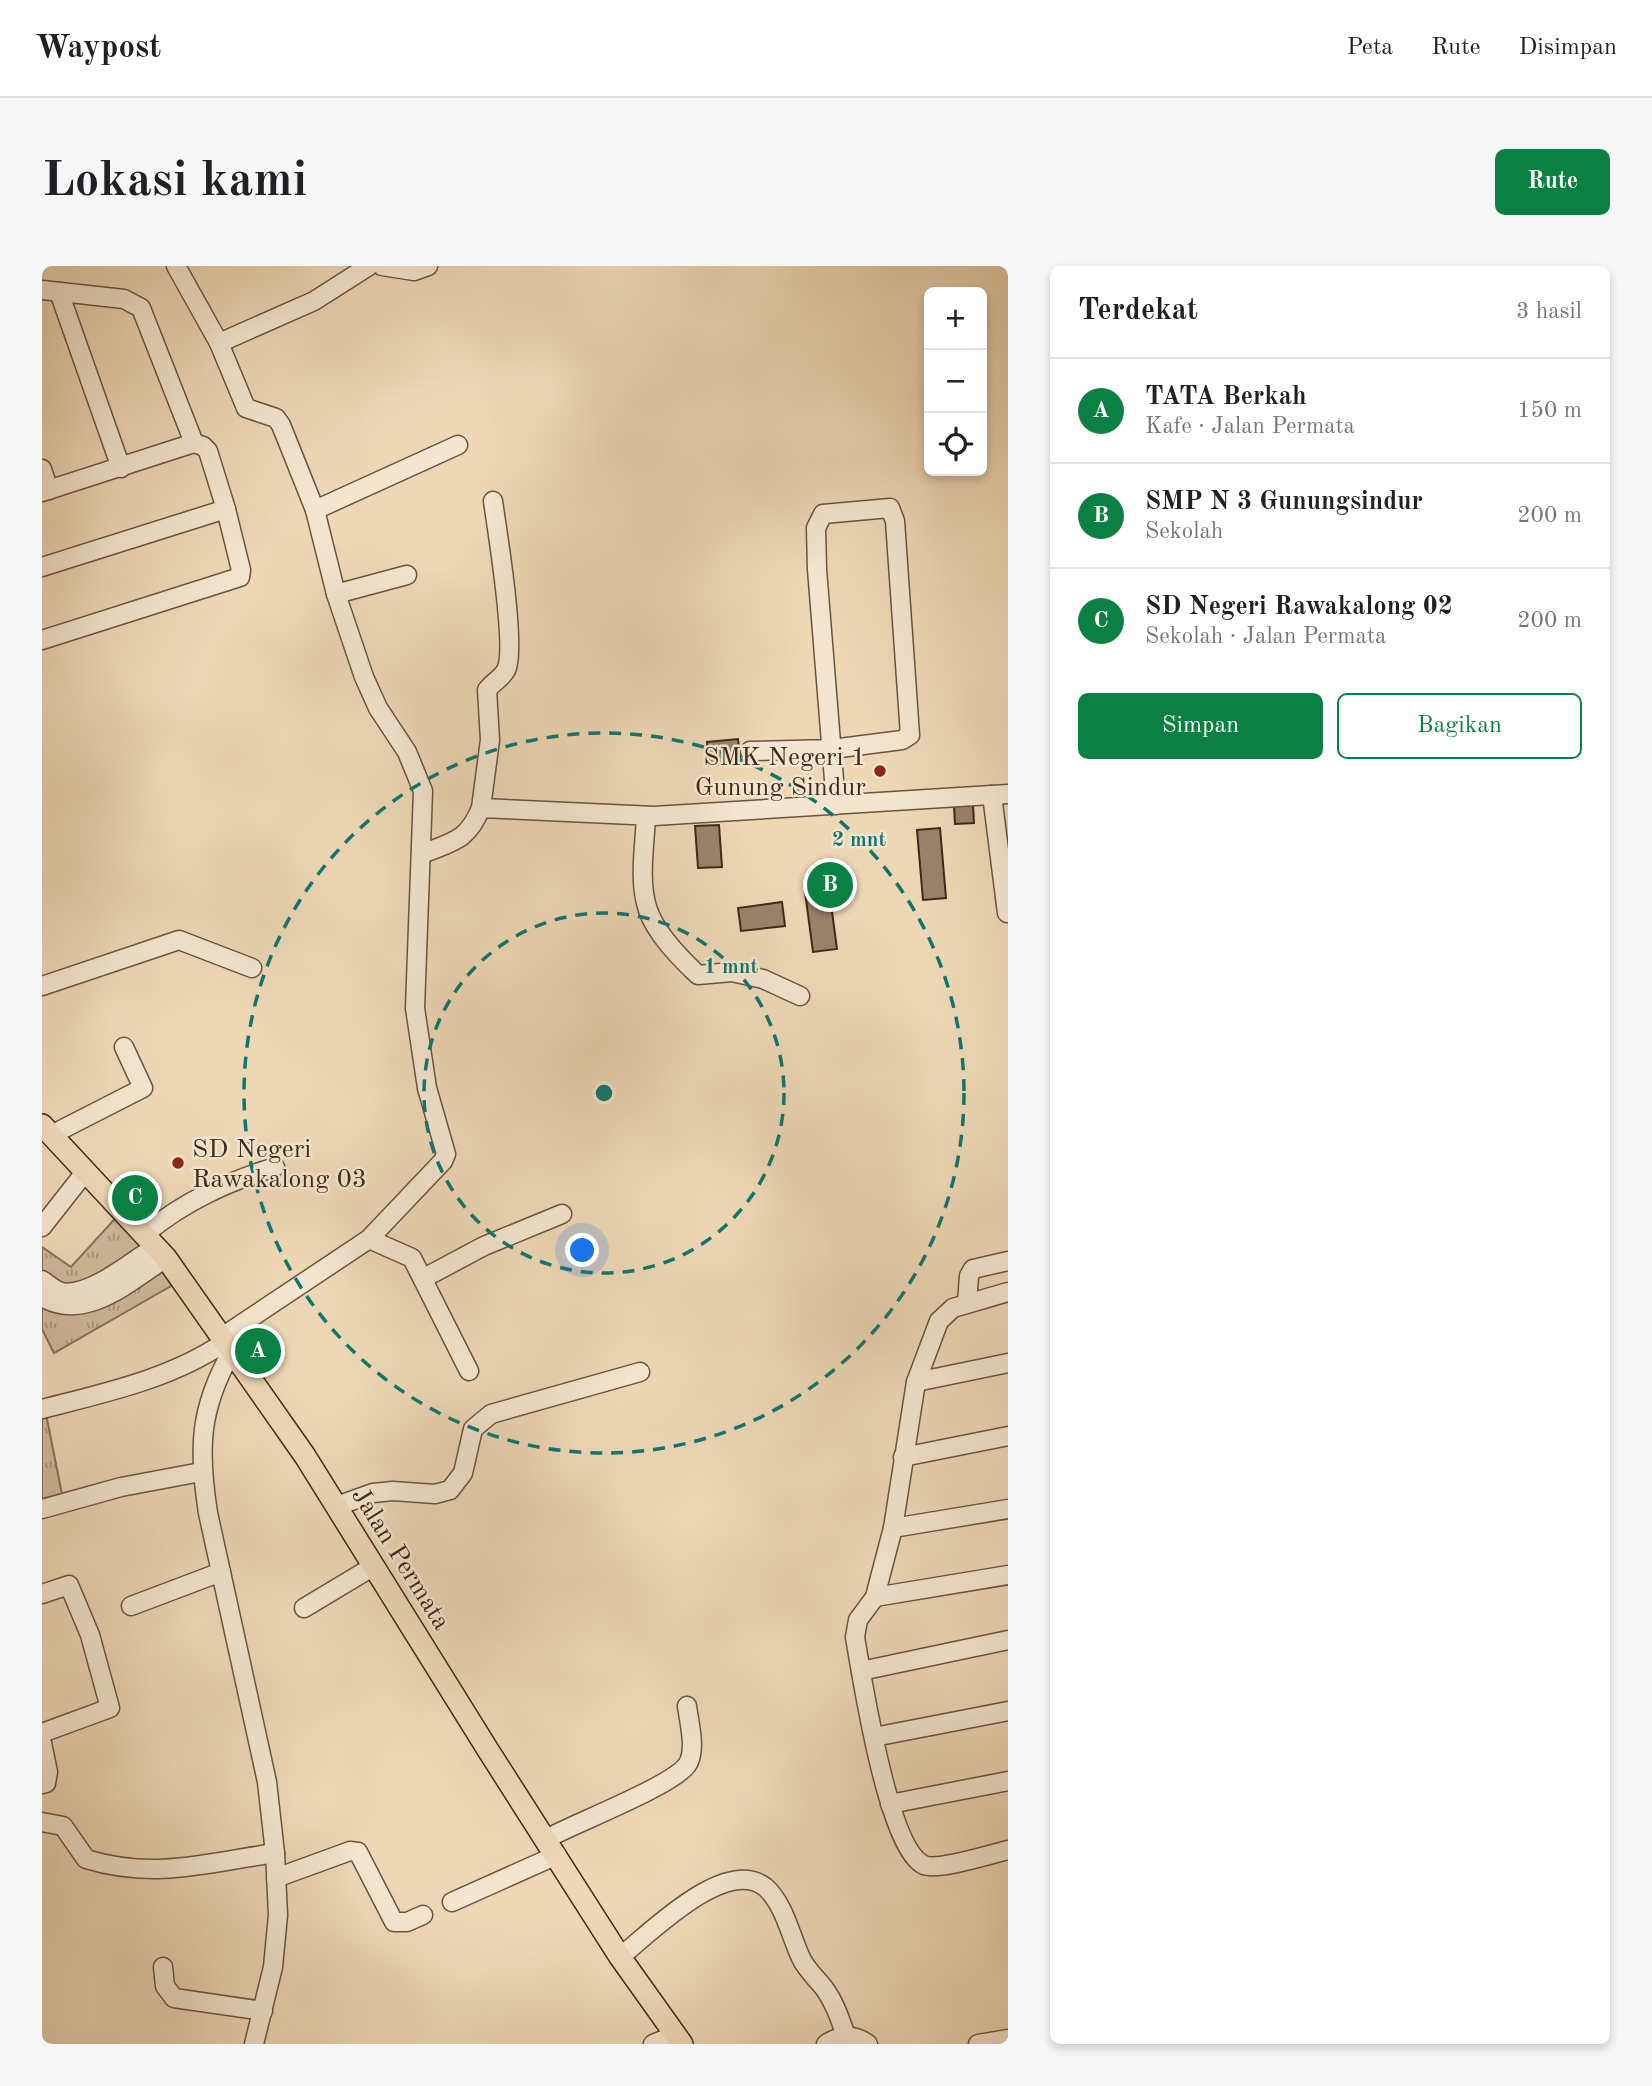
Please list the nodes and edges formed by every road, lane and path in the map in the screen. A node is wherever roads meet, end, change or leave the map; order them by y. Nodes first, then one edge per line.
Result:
1 (176, 266) edge
2 (369, 266) edge
3 (382, 266) edge
4 (428, 266) edge
5 (51, 291) edge
6 (219, 343) junction
7 (194, 443) junction
8 (458, 445) dead end
9 (121, 468) junction
10 (42, 469) edge
11 (46, 491) edge
12 (493, 501) dead end
13 (226, 509) junction
14 (315, 510) junction
15 (42, 567) edge
16 (407, 575) dead end
17 (336, 594) junction
18 (42, 640) edge
19 (832, 749) junction
20 (750, 751) dead end
21 (1000, 795) edge
22 (836, 805) junction
23 (481, 808) junction
24 (646, 816) junction
25 (422, 854) junction
26 (1007, 914) edge
27 (252, 968) dead end
28 (42, 986) edge
29 (800, 996) dead end
30 (124, 1047) dead end
31 (47, 1130) edge
32 (275, 1167) dead end
33 (86, 1171) junction
34 (562, 1214) dead end
35 (42, 1227) edge
36 (369, 1239) junction
37 (156, 1246) junction
38 (1008, 1261) edge
39 (424, 1278) junction
40 (42, 1280) edge
41 (1008, 1292) edge
42 (42, 1297) edge
43 (967, 1303) junction
44 (226, 1344) junction
45 (1008, 1363) edge
46 (469, 1371) dead end
47 (640, 1372) dead end
48 (916, 1382) junction
49 (42, 1409) edge
50 (1008, 1436) edge
51 (903, 1457) junction
52 (201, 1472) junction
53 (337, 1506) junction
54 (42, 1508) edge
55 (1007, 1515) edge
56 (893, 1528) junction
57 (374, 1566) junction
58 (221, 1572) junction
59 (1008, 1575) edge
60 (42, 1594) edge
61 (874, 1597) junction
62 (131, 1606) dead end
63 (304, 1608) dead end
64 (1008, 1640) edge
65 (861, 1671) junction
66 (687, 1706) dead end
67 (1008, 1711) edge
68 (42, 1733) edge
69 (874, 1737) junction
70 (42, 1743) edge
71 (1008, 1781) edge
72 (42, 1784) edge
73 (890, 1804) junction
74 (42, 1822) edge
75 (552, 1847) junction
76 (1008, 1850) edge
77 (275, 1853) junction
78 (276, 1878) junction
79 (452, 1902) dead end
80 (423, 1915) dead end
81 (620, 1957) junction
82 (163, 1967) dead end
83 (263, 2011) junction
84 (846, 2036) junction
85 (1008, 2039) edge
86 (678, 2040) edge
87 (254, 2044) edge
88 (653, 2044) edge
89 (826, 2044) edge
90 (868, 2044) edge
91 (978, 2044) edge

1 - 6 street
2 - 6 street
3 - 4 street
5 - 7 street
5 - 9 street
6 - 14 street
7 - 9 street
7 - 13 street
8 - 14 street
9 - 11 street
10 - 11 street
12 - 23 street
13 - 15 street
13 - 18 street
14 - 17 street
16 - 17 street
17 - 25 street
19 - 19 street
19 - 20 street
19 - 22 street
21 - 22 street
21 - 26 street
22 - 24 street
23 - 24 street
23 - 25 street
24 - 29 street
25 - 36 street
27 - 28 street
30 - 31 street
31 - 33 main road, Jalan Permata
32 - 37 street
33 - 35 street
33 - 37 main road, Jalan Permata
34 - 39 street
36 - 39 street
36 - 44 street
37 - 40 street
37 - 42 street
37 - 44 main road, Jalan Permata
38 - 43 street
39 - 46 street
41 - 43 street
43 - 48 street
44 - 49 street
44 - 52 street
44 - 53 main road, Jalan Permata
45 - 48 street
47 - 53 street
48 - 51 street
50 - 51 street
51 - 56 street
52 - 54 street
52 - 58 street
53 - 57 main road, Jalan Permata
55 - 56 street
56 - 61 street
57 - 63 street
57 - 75 main road, Jalan Permata
58 - 62 street
58 - 77 street
59 - 61 street
60 - 68 street
61 - 65 street
64 - 65 street
65 - 69 street
66 - 75 street
67 - 69 street
69 - 73 street
70 - 72 street
71 - 73 street
73 - 76 street
74 - 77 street
75 - 79 street
75 - 81 main road, Jalan Permata
77 - 78 street
78 - 80 street
78 - 83 street
81 - 84 street
81 - 86 main road, Jalan Permata
82 - 83 street
83 - 87 street
84 - 89 street
84 - 90 street
85 - 91 street
86 - 88 street

